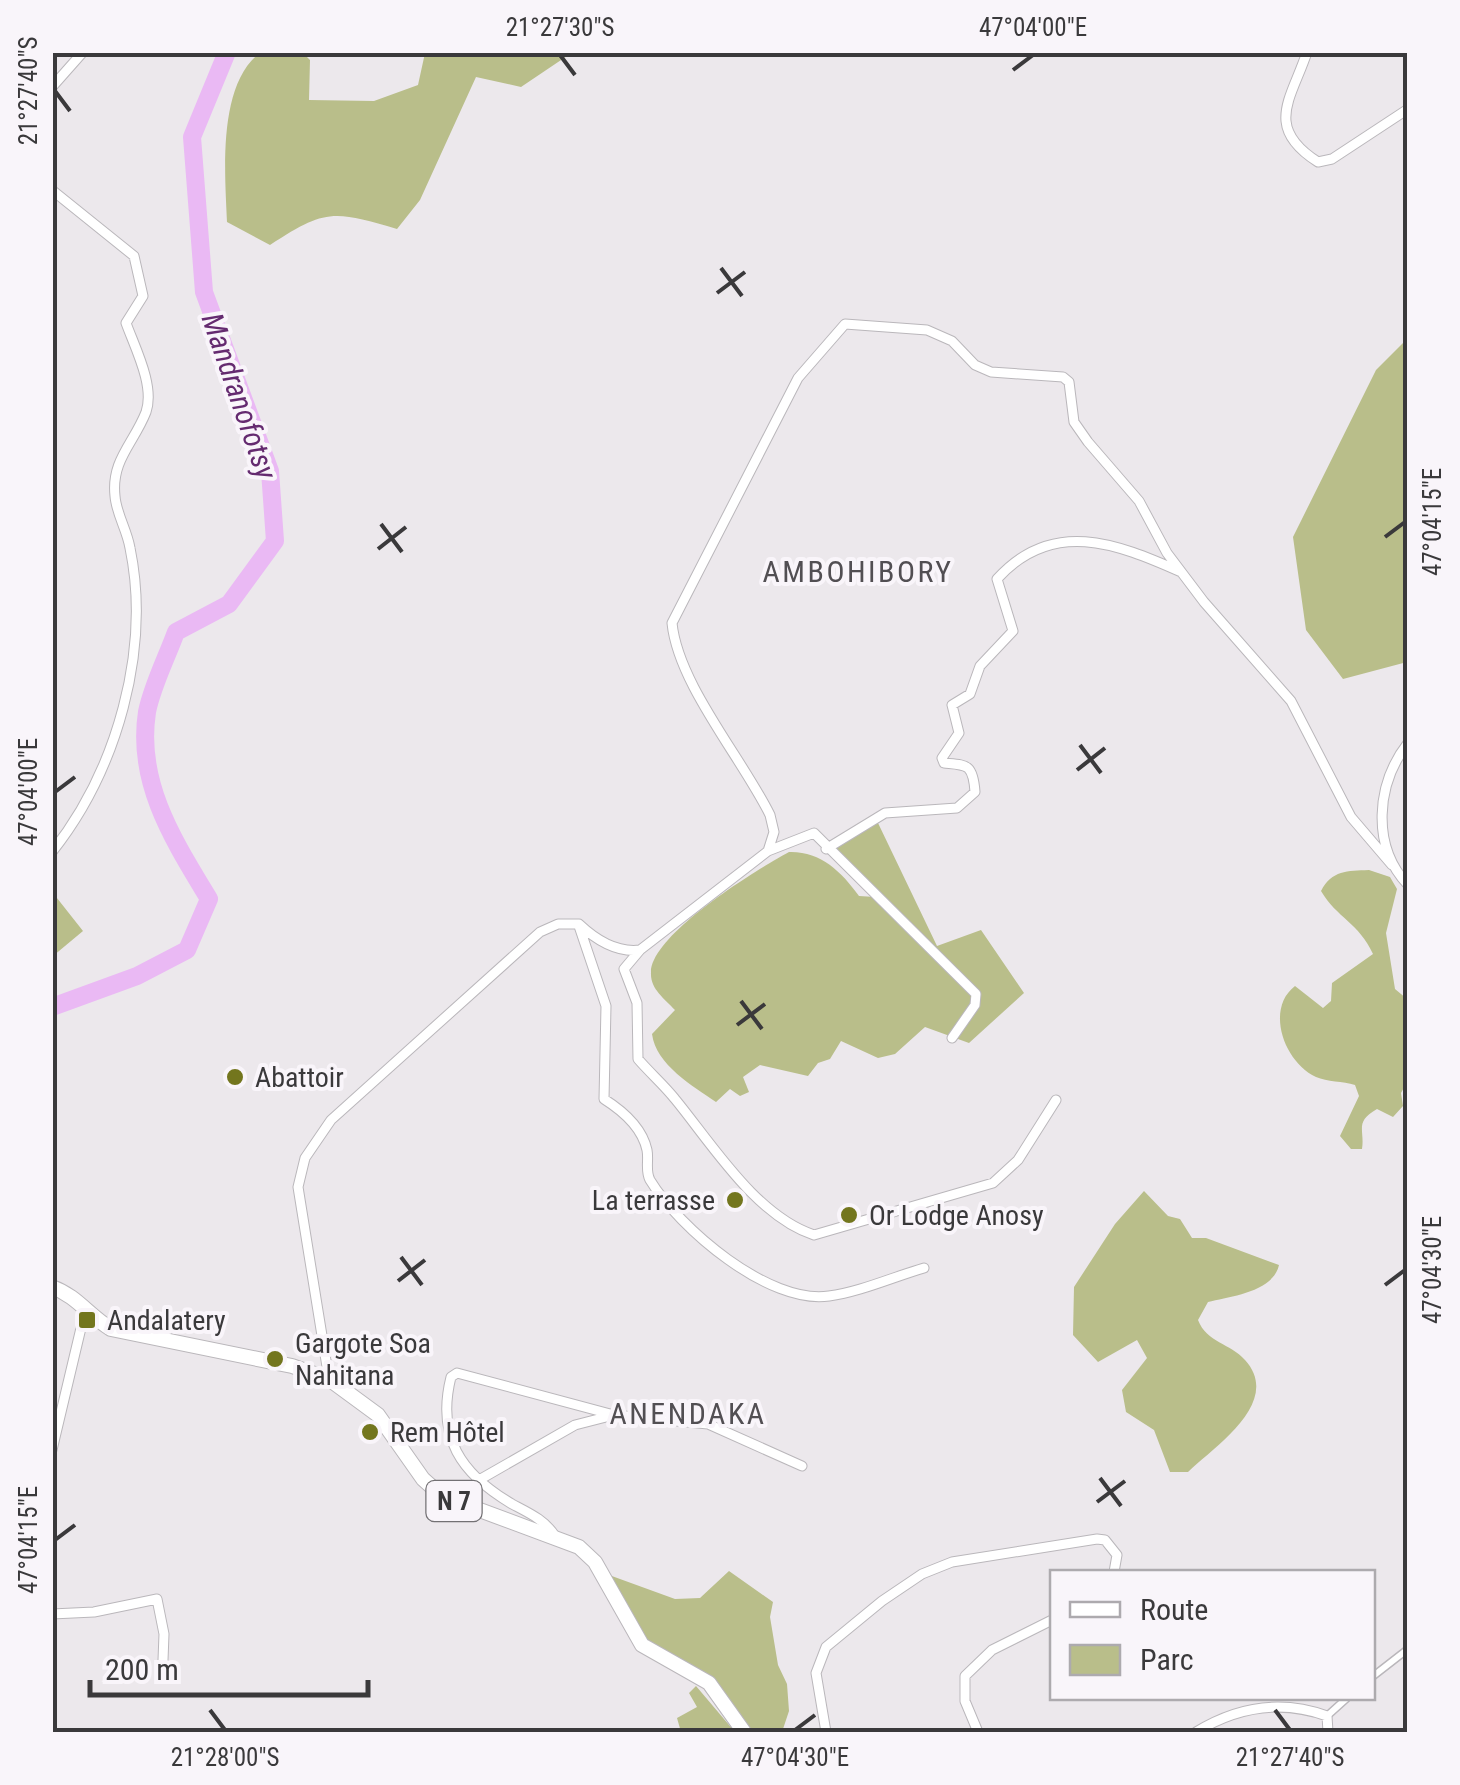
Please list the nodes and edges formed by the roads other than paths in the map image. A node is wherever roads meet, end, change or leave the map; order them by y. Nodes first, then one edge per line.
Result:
1 (82, 52) edge
2 (1307, 52) edge
3 (52, 87) edge
4 (1408, 109) edge
5 (52, 190) edge
6 (1183, 574) junction
7 (1408, 743) edge
8 (826, 849) junction
9 (768, 851) junction
10 (52, 852) edge
11 (1392, 865) junction
12 (1408, 885) edge
13 (578, 924) junction
14 (640, 950) junction
15 (952, 1038) dead end
16 (1056, 1100) dead end
17 (924, 1268) dead end
18 (52, 1287) edge
19 (90, 1316) junction
20 (329, 1378) junction
21 (614, 1414) junction
22 (52, 1450) edge
23 (802, 1466) dead end
24 (479, 1480) junction
25 (555, 1536) junction
26 (1114, 1570) edge
27 (52, 1614) edge
28 (1050, 1621) edge
29 (1408, 1649) edge
30 (162, 1660) dead end
31 (1375, 1676) edge
32 (1345, 1700) edge
33 (1327, 1716) junction
34 (744, 1732) edge
35 (826, 1732) edge
36 (978, 1732) edge
37 (1196, 1732) edge
38 (1328, 1732) edge

1 - 3 street
2 - 4 street
5 - 10 street
6 - 8 street
6 - 9 street
6 - 11 street
7 - 11 street
8 - 9 street
8 - 15 street
9 - 14 street
11 - 12 street
13 - 14 street
13 - 17 street
13 - 20 street
14 - 16 street
18 - 19 main road, N 7
19 - 20 main road, N 7
19 - 22 street
20 - 25 main road, N 7
21 - 23 street
21 - 24 street
21 - 24 street
24 - 25 street
25 - 34 main road, N 7
26 - 35 street
27 - 30 street
28 - 36 street
29 - 31 street
32 - 33 street
33 - 37 street
33 - 38 street

